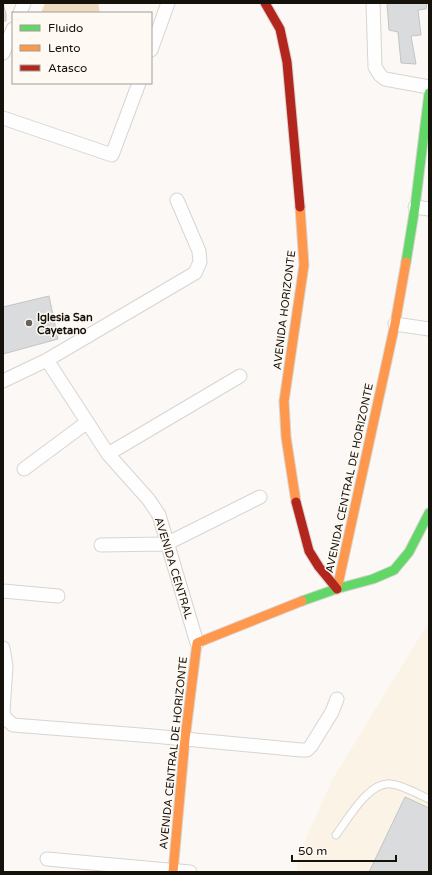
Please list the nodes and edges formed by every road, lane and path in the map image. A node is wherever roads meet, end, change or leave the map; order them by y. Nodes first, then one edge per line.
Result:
1 (168, 3) edge
2 (265, 3) edge
3 (373, 3) edge
4 (12, 32) edge
5 (152, 47) edge
6 (3, 53) edge
7 (139, 84) edge
8 (429, 87) edge
9 (429, 93) edge
10 (3, 118) edge
11 (177, 200) dead end
12 (415, 207) junction
13 (429, 209) edge
14 (395, 324) junction
15 (429, 329) edge
16 (46, 360) junction
17 (240, 376) dead end
18 (3, 381) edge
19 (86, 423) junction
20 (108, 454) junction
21 (24, 469) dead end
22 (260, 497) dead end
23 (429, 513) edge
24 (166, 544) junction
25 (101, 545) dead end
26 (337, 589) junction
27 (3, 591) edge
28 (58, 596) dead end
29 (197, 643) junction
30 (3, 648) edge
31 (338, 699) dead end
32 (185, 739) junction
33 (429, 799) edge
34 (336, 835) dead end
35 (47, 859) dead end
36 (173, 871) edge
37 (190, 872) edge

1 - 5 street
2 - 26 street, AVENIDA HORIZONTE
3 - 8 street
4 - 6 street
7 - 10 street
9 - 12 street, AVENIDA CENTRAL DE HORIZONTE
11 - 16 street
12 - 13 street
12 - 14 street, AVENIDA CENTRAL DE HORIZONTE
14 - 15 street
14 - 26 street, AVENIDA CENTRAL DE HORIZONTE
16 - 18 street
16 - 19 street, AVENIDA CENTRAL
17 - 20 street
19 - 20 street, AVENIDA CENTRAL
19 - 21 street
20 - 24 street, AVENIDA CENTRAL
22 - 24 street
23 - 26 street
24 - 25 street
24 - 29 street, AVENIDA CENTRAL
26 - 29 street, AVENIDA CENTRAL DE HORIZONTE
27 - 28 street
29 - 32 street, AVENIDA CENTRAL DE HORIZONTE
30 - 32 street
31 - 32 street
32 - 36 street, AVENIDA CENTRAL DE HORIZONTE
33 - 34 lane
35 - 36 street
36 - 37 street

